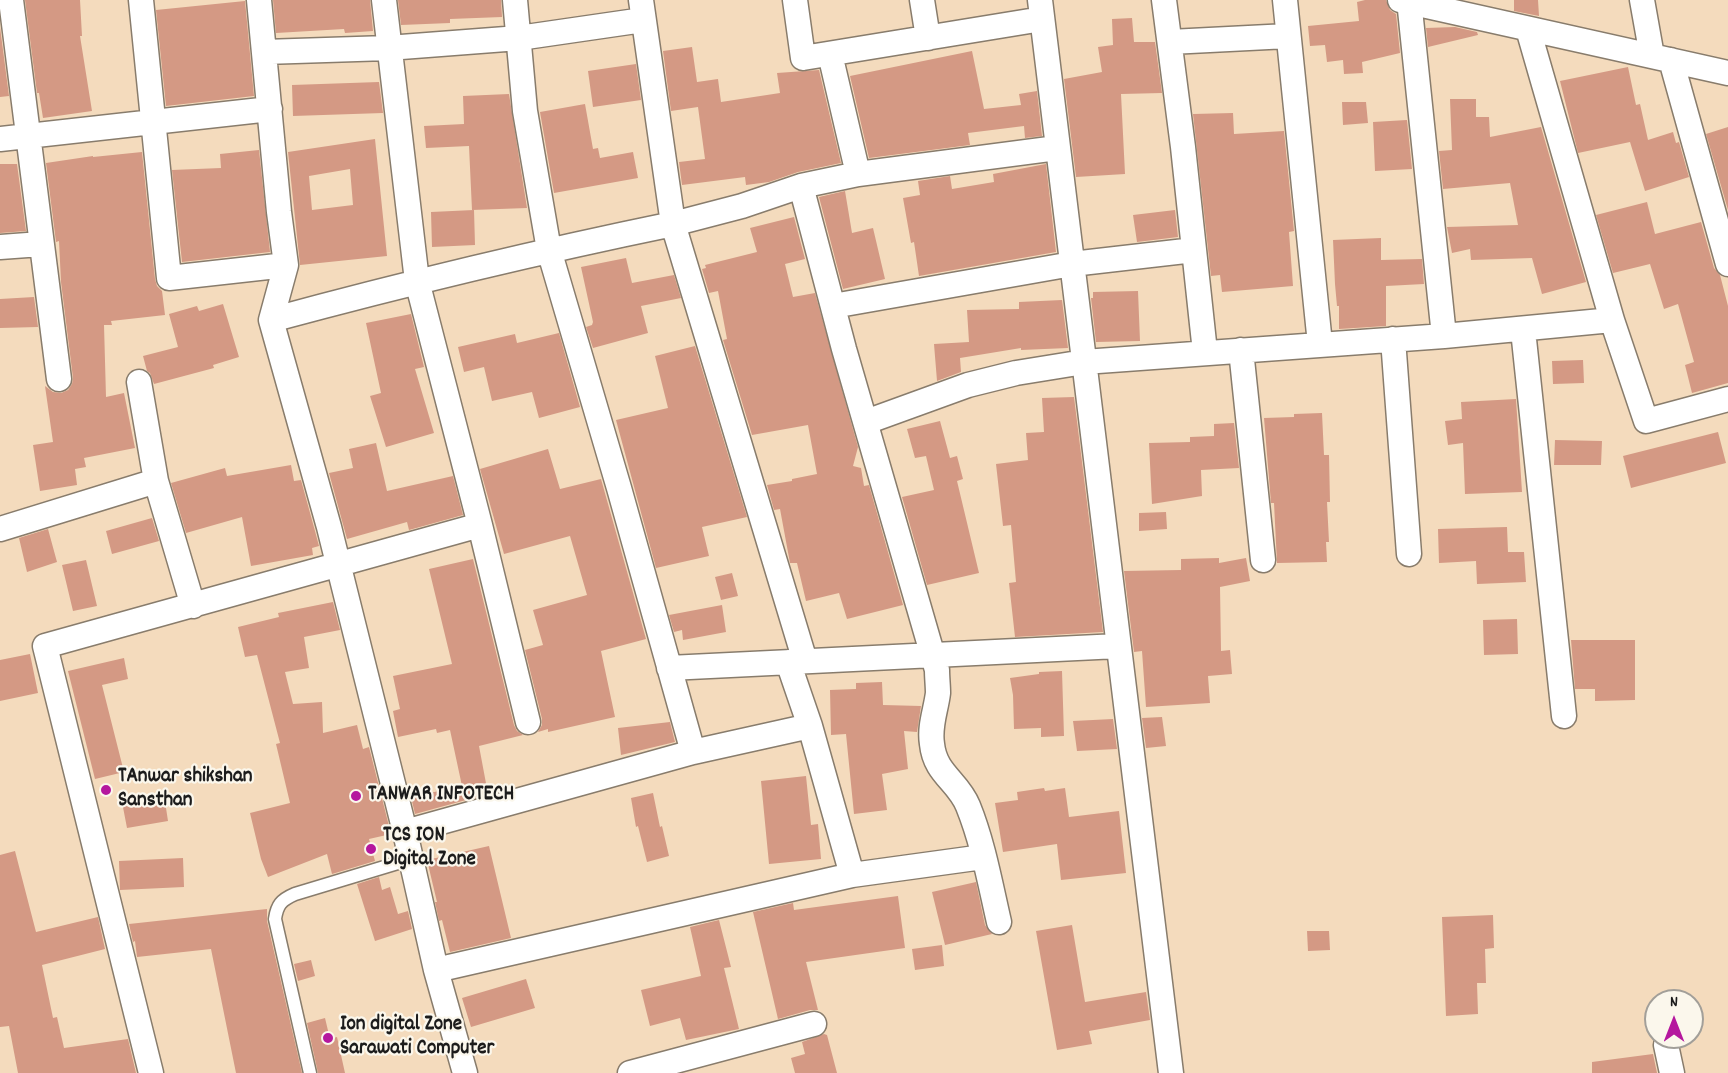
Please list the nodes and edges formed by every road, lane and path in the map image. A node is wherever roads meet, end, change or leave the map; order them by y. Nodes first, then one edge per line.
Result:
1 (11, 0) edge
2 (141, 0) edge
3 (260, 0) edge
4 (384, 0) edge
5 (515, 0) edge
6 (795, 0) edge
7 (922, 0) edge
8 (1164, 0) edge
9 (1285, 0) edge
10 (1642, 0) edge
11 (1406, 1) edge
12 (642, 10) edge
13 (1041, 10) edge
14 (1528, 29) junction
15 (1288, 36) junction
16 (519, 38) junction
17 (928, 38) junction
18 (1170, 42) junction
19 (388, 48) junction
20 (264, 52) junction
21 (830, 54) junction
22 (1661, 58) junction
23 (1728, 73) edge
24 (270, 109) junction
25 (153, 122) junction
26 (27, 136) junction
27 (0, 139) edge
28 (1057, 148) junction
29 (858, 174) junction
30 (801, 186) junction
31 (673, 224) junction
32 (41, 244) junction
33 (0, 248) edge
34 (549, 250) junction
35 (1194, 250) junction
36 (1072, 264) junction
37 (1728, 264) edge
38 (286, 265) junction
39 (417, 281) junction
40 (833, 306) junction
41 (271, 320) junction
42 (1612, 320) junction
43 (1523, 330) junction
44 (1444, 336) junction
45 (1393, 339) junction
46 (1320, 344) junction
47 (1241, 350) junction
48 (1205, 352) junction
49 (1084, 362) junction
50 (59, 379) dead end
51 (139, 382) dead end
52 (1728, 399) edge
53 (866, 422) junction
54 (156, 481) junction
55 (480, 525) junction
56 (0, 529) edge
57 (1409, 554) dead end
58 (1263, 560) dead end
59 (338, 566) junction
60 (193, 606) junction
61 (1118, 646) junction
62 (933, 654) junction
63 (796, 661) junction
64 (669, 668) junction
65 (1564, 716) dead end
66 (528, 722) dead end
67 (810, 726) junction
68 (693, 752) junction
69 (405, 832) junction
70 (983, 857) junction
71 (411, 859) junction
72 (852, 875) junction
73 (999, 922) dead end
74 (436, 970) junction
75 (814, 1024) dead end
76 (1667, 1049) edge
77 (151, 1073) edge
78 (310, 1073) edge
79 (465, 1073) edge
80 (630, 1073) edge
81 (1171, 1073) edge
82 (1672, 1073) edge

1 - 26 street
2 - 25 street
3 - 20 street
4 - 19 street
5 - 16 street
6 - 21 street
7 - 17 street
8 - 18 street
9 - 15 street
10 - 22 street
11 - 14 street
11 - 44 street
12 - 16 street
12 - 31 street
13 - 17 street
13 - 28 street
14 - 22 street
14 - 42 street
15 - 18 street
15 - 46 street
16 - 19 street
16 - 34 street
17 - 21 street
18 - 35 street
19 - 20 street
19 - 39 street
20 - 24 street
21 - 29 street
22 - 23 street
22 - 37 street
24 - 25 street
24 - 38 street
25 - 26 street
25 - 38 street
26 - 27 street
26 - 32 street
28 - 29 street
28 - 36 street
29 - 30 street
30 - 31 street
30 - 40 street
31 - 34 street
31 - 63 street
32 - 33 street
32 - 50 street
34 - 39 street
34 - 64 street
35 - 36 street
35 - 48 street
36 - 40 street
36 - 49 street
38 - 41 street
39 - 41 street
39 - 55 street
40 - 53 street
41 - 59 street
42 - 43 street
42 - 52 street
43 - 44 street
43 - 65 street
44 - 45 street
45 - 46 street
45 - 57 street
46 - 47 street
47 - 48 street
47 - 58 street
48 - 49 street
49 - 53 street
49 - 61 street
51 - 54 street
53 - 62 street
54 - 56 street
54 - 60 street
55 - 59 street
55 - 66 street
59 - 60 street
59 - 69 street
60 - 77 street
61 - 62 street
61 - 81 street
62 - 63 street
62 - 70 street
63 - 64 street
63 - 67 street
64 - 68 street
67 - 68 street
67 - 72 street
68 - 69 street
69 - 71 street
70 - 72 street
70 - 73 street
71 - 74 street
71 - 78 lane
72 - 74 street
74 - 79 street
75 - 80 street
76 - 82 street

